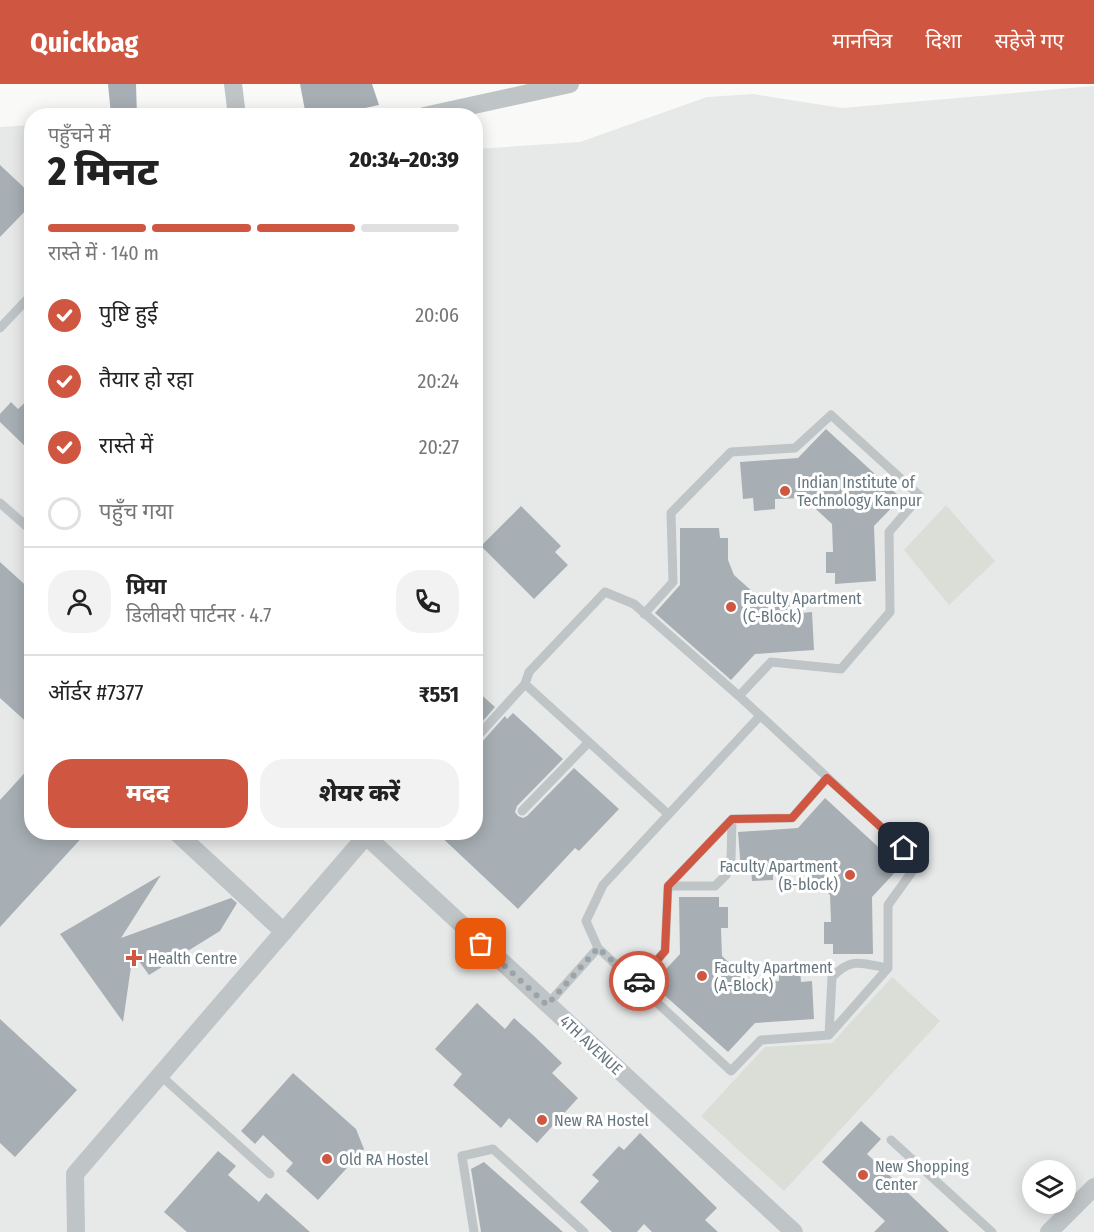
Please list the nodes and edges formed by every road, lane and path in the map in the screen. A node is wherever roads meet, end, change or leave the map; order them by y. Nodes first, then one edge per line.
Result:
1 (233, 84) edge
2 (570, 84) edge
3 (236, 108) edge
4 (460, 108) edge
5 (24, 302) edge
6 (0, 328) edge
7 (0, 503) edge
8 (24, 524) edge
9 (644, 614) junction
10 (525, 684) junction
11 (739, 696) junction
12 (759, 717) junction
13 (483, 730) edge
14 (589, 742) junction
15 (827, 778) junction
16 (522, 811) dead end
17 (668, 814) junction
18 (732, 819) junction
19 (185, 840) edge
20 (359, 840) edge
21 (370, 840) edge
22 (668, 886) junction
23 (284, 932) junction
24 (598, 948) junction
25 (888, 968) junction
26 (637, 983) junction
27 (547, 1005) junction
28 (829, 1035) junction
29 (160, 1075) junction
30 (891, 1140) dead end
31 (270, 1174) dead end
32 (1094, 1187) edge
33 (785, 1229) edge
34 (76, 1232) edge
35 (474, 1232) edge
36 (584, 1232) edge
37 (992, 1232) edge
38 (1050, 1232) edge

1 - 3 street
2 - 4 street
5 - 6 lane
7 - 8 lane
9 - 10 lane
9 - 11 lane
9 - 11 lane
10 - 13 lane
10 - 14 lane
11 - 12 lane
12 - 15 lane
12 - 17 lane
14 - 16 lane
14 - 17 lane
15 - 18 lane
15 - 25 lane
17 - 24 lane
18 - 22 lane
18 - 22 lane
19 - 23 street
20 - 23 street
21 - 27 street, 4TH AVENUE
22 - 26 lane
23 - 29 street
24 - 26 lane
24 - 27 lane
25 - 28 lane
25 - 28 lane
26 - 28 lane
27 - 33 street, 4TH AVENUE
29 - 31 lane
29 - 34 street
30 - 37 lane
32 - 38 street
35 - 36 lane

